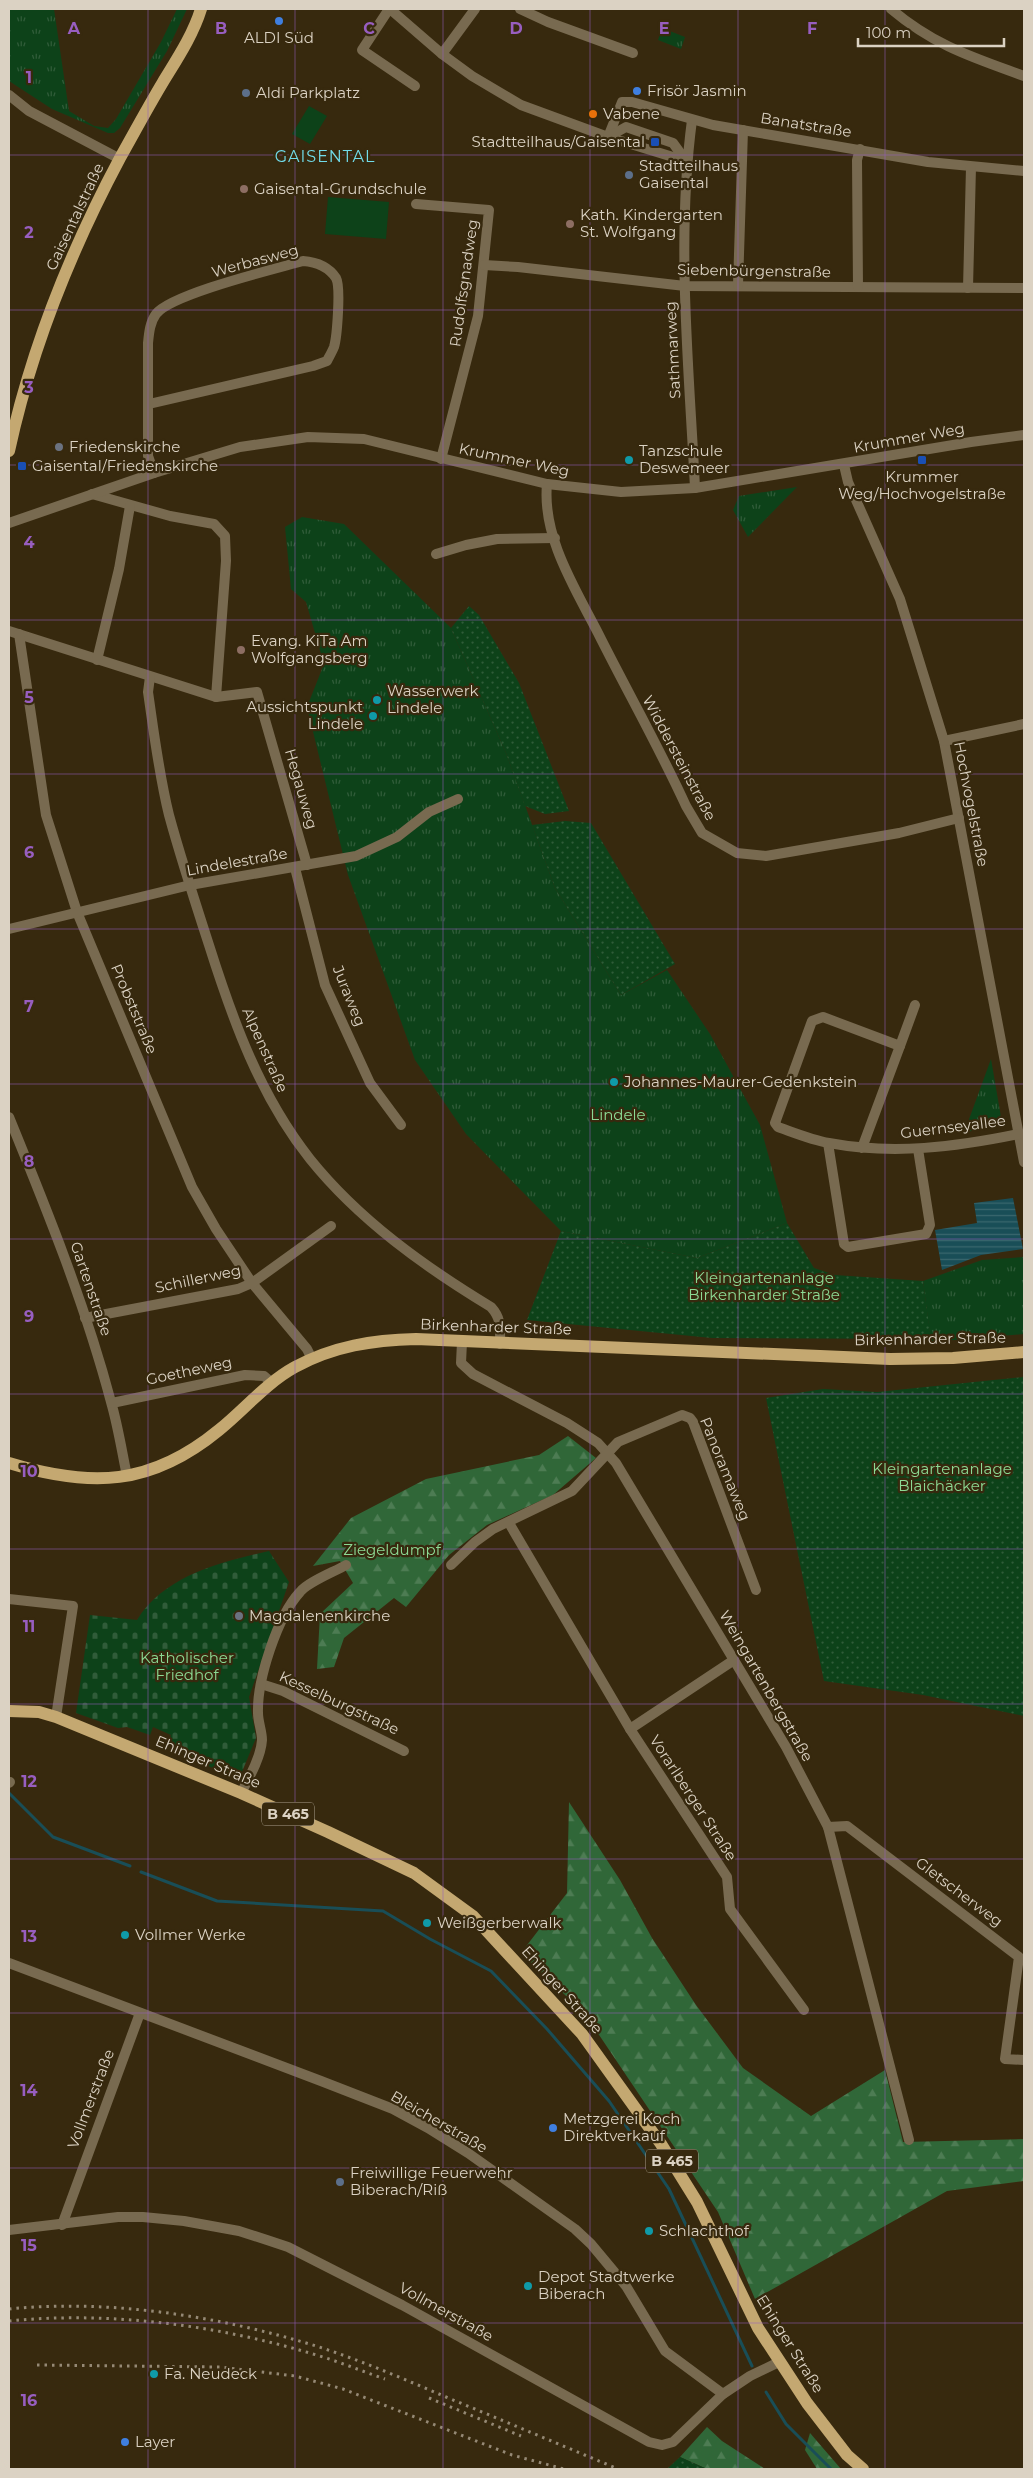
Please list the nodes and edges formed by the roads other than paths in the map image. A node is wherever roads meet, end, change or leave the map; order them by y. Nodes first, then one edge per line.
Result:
1 (201, 9) edge
2 (389, 9) edge
3 (475, 9) edge
4 (520, 9) edge
5 (891, 9) edge
6 (633, 53) dead end
7 (442, 54) junction
8 (1024, 76) edge
9 (416, 86) dead end
10 (9, 95) edge
11 (692, 120) junction
12 (743, 130) junction
13 (608, 137) junction
14 (860, 149) junction
15 (120, 158) junction
16 (686, 161) junction
17 (971, 167) junction
18 (1024, 171) edge
19 (416, 204) dead end
20 (484, 265) junction
21 (685, 286) junction
22 (738, 286) junction
23 (858, 287) junction
24 (968, 288) junction
25 (1024, 288) edge
26 (148, 404) junction
27 (1024, 435) edge
28 (9, 451) edge
29 (441, 459) junction
30 (844, 465) junction
31 (154, 473) junction
32 (547, 484) junction
33 (695, 488) junction
34 (92, 494) junction
35 (130, 506) junction
36 (9, 523) edge
37 (555, 538) junction
38 (436, 554) dead end
39 (9, 631) edge
40 (19, 634) junction
41 (97, 660) junction
42 (150, 677) junction
43 (216, 697) junction
44 (1024, 724) edge
45 (944, 741) junction
46 (458, 799) dead end
47 (959, 818) junction
48 (307, 865) junction
49 (295, 868) junction
50 (190, 885) junction
51 (77, 912) junction
52 (9, 929) edge
53 (915, 1005) dead end
54 (900, 1046) junction
55 (9, 1116) edge
56 (401, 1125) dead end
57 (1019, 1134) junction
58 (828, 1143) junction
59 (862, 1148) junction
60 (918, 1149) junction
61 (1024, 1162) edge
62 (330, 1226) dead end
63 (252, 1283) junction
64 (86, 1318) junction
65 (462, 1342) junction
66 (500, 1344) junction
67 (1024, 1352) edge
68 (312, 1359) junction
69 (271, 1382) junction
70 (112, 1403) junction
71 (607, 1452) junction
72 (9, 1463) edge
73 (127, 1476) junction
74 (509, 1523) junction
75 (346, 1565) dead end
76 (451, 1565) dead end
77 (756, 1590) dead end
78 (9, 1599) edge
79 (734, 1660) junction
80 (261, 1684) junction
81 (9, 1711) edge
82 (56, 1718) junction
83 (630, 1729) junction
84 (404, 1751) dead end
85 (241, 1793) junction
86 (828, 1827) junction
87 (9, 1963) edge
88 (804, 2010) dead end
89 (140, 2013) junction
90 (1024, 2060) edge
91 (909, 2140) dead end
92 (62, 2225) junction
93 (9, 2230) edge
94 (779, 2362) junction
95 (723, 2394) junction
96 (863, 2469) edge

1 - 15 main road, Gaisentalstraße
2 - 7 street
2 - 9 street
3 - 7 street
4 - 6 street
5 - 8 street
7 - 13 street
10 - 15 street
11 - 12 street, Banatstraße
11 - 13 street, Banatstraße
11 - 16 street, Sathmarweg
12 - 14 street, Banatstraße
12 - 22 street
13 - 16 street
13 - 16 street
14 - 17 street, Banatstraße
14 - 23 street
15 - 28 main road, Gaisentalstraße
16 - 21 street, Sathmarweg
17 - 18 street, Banatstraße
17 - 24 street
19 - 20 street, Rudolfsgnadweg
20 - 21 street, Siebenbürgenstraße
20 - 29 street, Rudolfsgnadweg
21 - 22 street, Siebenbürgenstraße
21 - 33 street, Sathmarweg
22 - 23 street, Siebenbürgenstraße
23 - 24 street, Siebenbürgenstraße
24 - 25 street, Siebenbürgenstraße
26 - 26 street, Werbasweg
26 - 31 street, Werbasweg
27 - 30 street, Krummer Weg
29 - 31 street, Krummer Weg
29 - 32 street, Krummer Weg
30 - 33 street, Krummer Weg
30 - 45 street, Hochvogelstraße
31 - 34 street, Krummer Weg
32 - 33 street, Krummer Weg
32 - 37 street, Widdersteinstraße
34 - 35 street
34 - 36 street, Krummer Weg
35 - 41 street
35 - 43 street
37 - 38 street
37 - 47 street, Widdersteinstraße
39 - 40 street
40 - 41 street
40 - 51 street, Probststraße
41 - 42 street
42 - 43 street
42 - 50 street, Alpenstraße
43 - 48 street, Hegauweg
44 - 45 street
45 - 47 street, Hochvogelstraße
46 - 48 street, Lindelestraße
47 - 57 street, Hochvogelstraße
48 - 49 street, Lindelestraße
49 - 50 street, Lindelestraße
49 - 56 street, Juraweg
50 - 51 street, Lindelestraße
50 - 66 street, Alpenstraße
51 - 52 street, Lindelestraße
51 - 63 street, Probststraße
53 - 54 street
54 - 58 street, Guernseyallee
54 - 59 street
55 - 64 street, Gartenstraße
57 - 60 street, Guernseyallee
57 - 61 street, Hochvogelstraße
58 - 59 street, Guernseyallee
58 - 60 street
59 - 60 street, Guernseyallee
62 - 63 street, Schillerweg
63 - 64 street, Schillerweg
63 - 68 street, Probststraße
64 - 70 street, Gartenstraße
65 - 66 main road, Birkenharder Straße
65 - 68 main road, Birkenharder Straße
65 - 71 street, Weingartenbergstraße
66 - 67 main road, Birkenharder Straße
68 - 69 main road, Birkenharder Straße
69 - 70 street, Goetheweg
69 - 73 main road, Birkenharder Straße
70 - 73 street, Gartenstraße
71 - 74 street
71 - 77 street, Panoramaweg
71 - 79 street, Weingartenbergstraße
72 - 73 main road, Birkenharder Straße
74 - 76 street
74 - 83 street, Vorarlberger Straße
75 - 80 street
78 - 82 street
79 - 83 street, Vorarlberger Straße
79 - 86 street, Weingartenbergstraße
80 - 84 street, Kesselburgstraße
80 - 85 street
81 - 82 main road, Ehinger Straße / B 465
82 - 85 main road, Ehinger Straße / B 465
83 - 88 street, Vorarlberger Straße
85 - 94 main road, Ehinger Straße / B 465
86 - 90 street, Gletscherweg
86 - 91 street, Weingartenbergstraße
87 - 89 street, Bleicherstraße
89 - 92 street, Vollmerstraße
89 - 95 street, Bleicherstraße
92 - 93 street, Vollmerstraße
92 - 95 street, Vollmerstraße
94 - 95 street, Vollmerstraße
94 - 96 main road, Ehinger Straße / B 465

